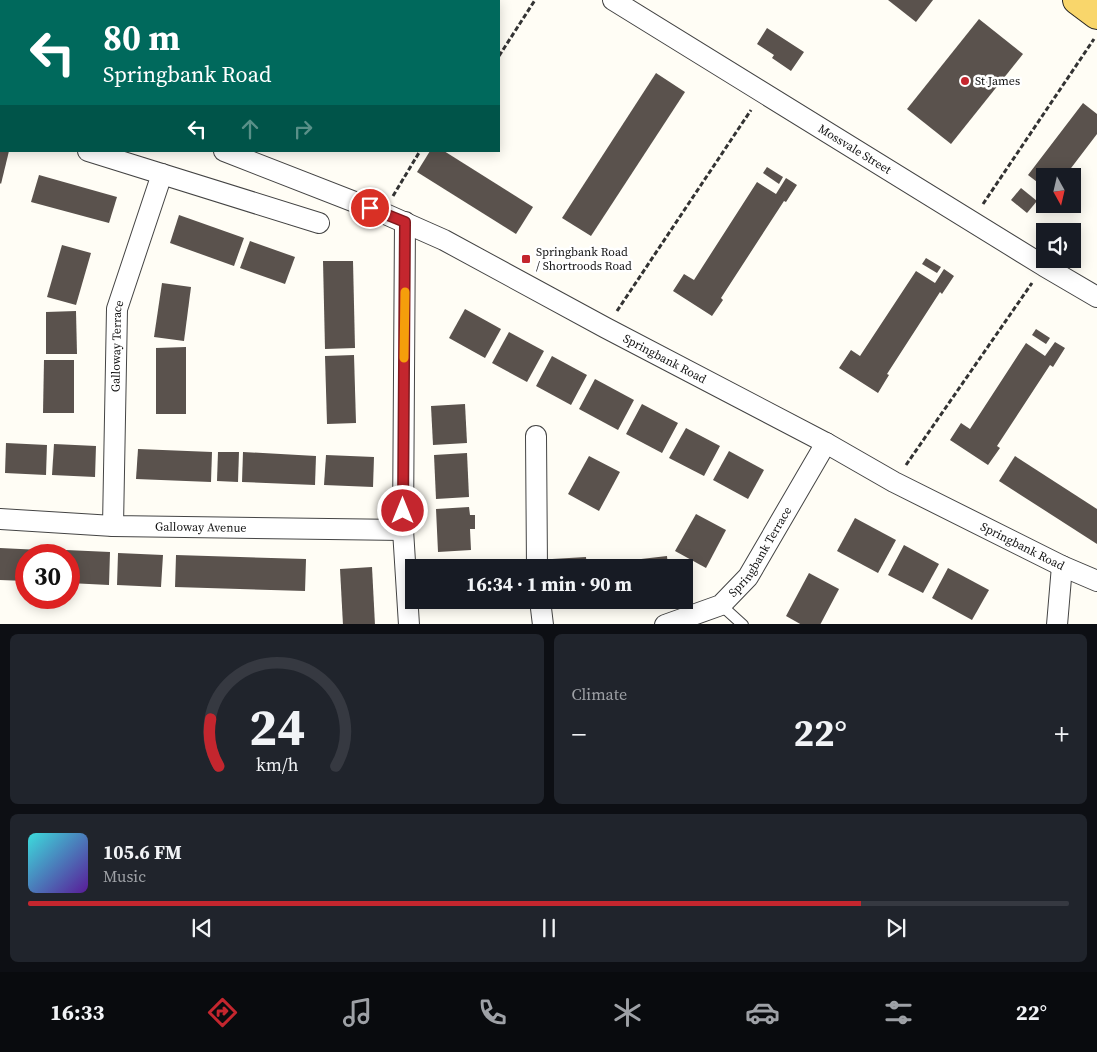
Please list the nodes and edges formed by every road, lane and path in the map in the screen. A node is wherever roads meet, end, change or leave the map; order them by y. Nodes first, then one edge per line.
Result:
1 (535, 0) edge
2 (613, 0) edge
3 (1077, 0) edge
4 (1097, 16) edge
5 (1097, 36) edge
6 (500, 54) edge
7 (763, 92) junction
8 (91, 152) edge
9 (227, 152) edge
10 (419, 152) edge
11 (162, 174) junction
12 (383, 213) junction
13 (972, 221) junction
14 (405, 222) junction
15 (319, 223) dead end
16 (1036, 261) edge
17 (1043, 268) edge
18 (1047, 268) edge
19 (1097, 297) edge
20 (606, 328) junction
21 (536, 436) dead end
22 (826, 443) junction
23 (894, 482) junction
24 (0, 519) edge
25 (112, 526) junction
26 (403, 530) junction
27 (537, 559) edge
28 (1062, 566) junction
29 (1097, 582) edge
30 (721, 605) junction
31 (541, 609) edge
32 (410, 624) edge
33 (542, 624) edge
34 (665, 624) edge
35 (743, 624) edge
36 (1057, 624) edge

1 - 6 path
2 - 7 street, Mossvale Street
3 - 4 main road
5 - 13 path
7 - 13 street, Mossvale Street
7 - 20 path
8 - 11 street
9 - 12 street, Springbank Road
10 - 12 path
11 - 15 street
11 - 25 street, Galloway Terrace
12 - 14 street, Springbank Road
13 - 16 street, Mossvale Street
14 - 20 street, Springbank Road
14 - 26 street
17 - 23 path
18 - 19 street, Mossvale Street
20 - 22 street, Springbank Road
21 - 27 street
22 - 23 street, Springbank Road
22 - 30 street, Springbank Terrace
23 - 28 street, Springbank Road
24 - 25 street, Galloway Avenue
25 - 26 street, Galloway Avenue
26 - 32 street
28 - 29 street, Springbank Road
28 - 36 street
30 - 34 street, Springbank Terrace
30 - 35 lane
31 - 33 street

